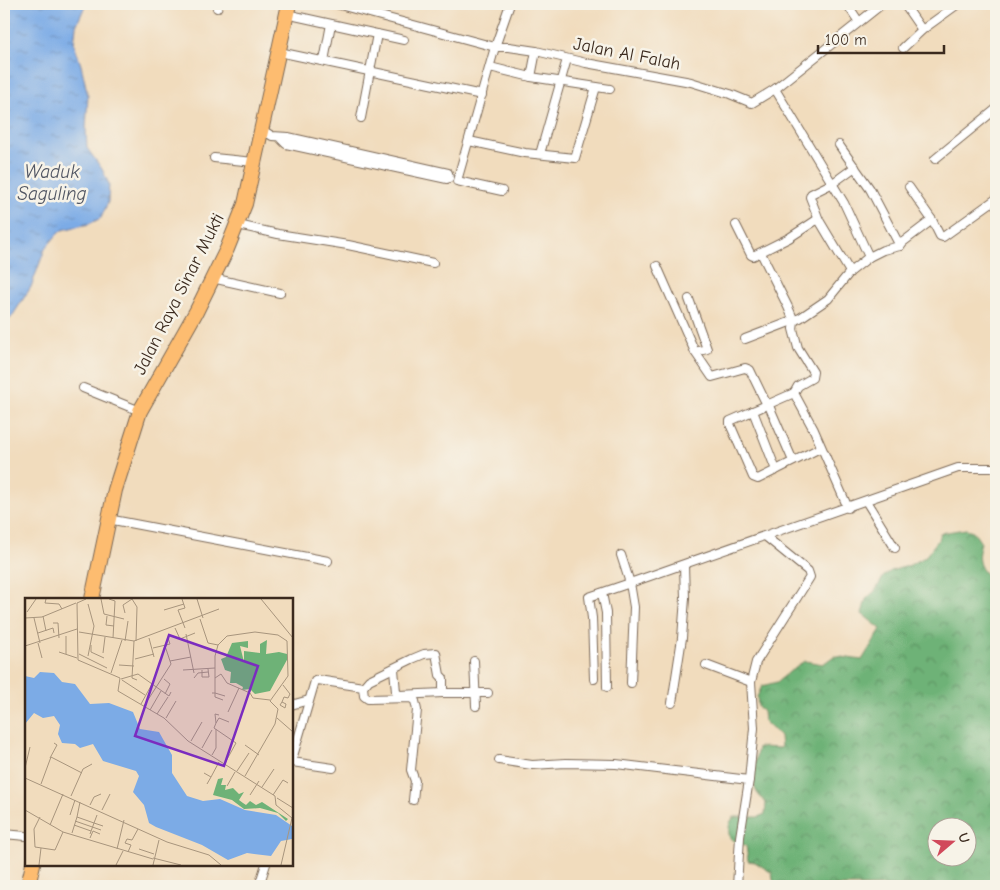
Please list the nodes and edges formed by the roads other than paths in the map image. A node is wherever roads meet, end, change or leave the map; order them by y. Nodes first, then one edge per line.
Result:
1 (336, 4) edge
2 (510, 4) edge
3 (847, 4) edge
4 (882, 4) edge
5 (904, 4) edge
6 (958, 4) edge
7 (285, 7) edge
8 (859, 22) junction
9 (331, 24) junction
10 (922, 30) junction
11 (376, 34) junction
12 (404, 40) dead end
13 (495, 47) junction
14 (903, 48) dead end
15 (536, 51) junction
16 (279, 52) junction
17 (567, 59) junction
18 (324, 61) junction
19 (490, 67) junction
20 (370, 70) junction
21 (531, 76) junction
22 (560, 81) junction
23 (596, 87) junction
24 (610, 89) dead end
25 (775, 89) junction
26 (482, 95) junction
27 (996, 109) edge
28 (361, 118) dead end
29 (261, 129) junction
30 (469, 141) junction
31 (839, 145) dead end
32 (540, 154) junction
33 (363, 157) junction
34 (214, 158) dead end
35 (935, 159) dead end
36 (254, 162) junction
37 (855, 166) junction
38 (832, 184) junction
39 (909, 187) dead end
40 (502, 191) dead end
41 (996, 199) edge
42 (819, 220) junction
43 (932, 220) junction
44 (238, 225) junction
45 (736, 225) dead end
46 (900, 246) junction
47 (761, 253) junction
48 (869, 257) junction
49 (433, 263) dead end
50 (657, 266) dead end
51 (850, 272) junction
52 (212, 278) junction
53 (280, 294) dead end
54 (689, 299) dead end
55 (794, 321) junction
56 (746, 339) dead end
57 (695, 352) junction
58 (83, 388) dead end
59 (794, 393) junction
60 (767, 405) junction
61 (140, 411) junction
62 (753, 411) junction
63 (820, 448) junction
64 (793, 461) junction
65 (996, 468) edge
66 (776, 470) junction
67 (866, 501) junction
68 (848, 508) junction
69 (108, 518) junction
70 (765, 536) junction
71 (895, 548) dead end
72 (620, 555) dead end
73 (328, 561) dead end
74 (684, 565) junction
75 (630, 583) junction
76 (602, 592) junction
77 (92, 598) edge
78 (474, 661) dead end
79 (706, 665) dead end
80 (394, 669) junction
81 (594, 679) dead end
82 (751, 682) junction
83 (630, 683) dead end
84 (363, 687) junction
85 (607, 687) dead end
86 (475, 692) junction
87 (443, 693) junction
88 (488, 693) dead end
89 (309, 700) junction
90 (672, 703) dead end
91 (292, 705) edge
92 (476, 706) dead end
93 (292, 759) edge
94 (499, 760) dead end
95 (292, 762) edge
96 (333, 768) dead end
97 (749, 780) junction
98 (414, 800) dead end
99 (4, 834) edge
100 (25, 836) edge
101 (33, 865) edge
102 (266, 865) edge
103 (29, 886) edge
104 (259, 886) edge
105 (737, 886) edge

1 - 13 street, Jalan Al Falah
2 - 13 street
3 - 8 street
4 - 8 street, Jalan Al Falah
5 - 10 street
6 - 10 street
7 - 9 street
7 - 16 highway, Jalan Raya Sinar Mukti
8 - 25 street, Jalan Al Falah
9 - 11 street
9 - 18 street
10 - 14 street
11 - 12 street
11 - 20 street
13 - 15 street, Jalan Al Falah
13 - 19 street
15 - 17 street, Jalan Al Falah
15 - 21 street
16 - 18 street
16 - 29 highway, Jalan Raya Sinar Mukti
17 - 22 street
17 - 25 street, Jalan Al Falah
18 - 20 street
19 - 21 street
19 - 26 street
20 - 26 street
20 - 28 street
21 - 22 street
22 - 23 street
22 - 32 street
23 - 24 street
23 - 32 street
25 - 38 street
26 - 30 street
27 - 35 street
29 - 33 street
29 - 36 highway, Jalan Raya Sinar Mukti
30 - 32 street
30 - 40 street
31 - 37 street
33 - 33 street
34 - 36 street
36 - 44 highway, Jalan Raya Sinar Mukti
37 - 38 street
37 - 46 street
38 - 42 street
38 - 48 street
39 - 43 street
41 - 43 street
42 - 47 street
42 - 51 street
43 - 46 street
44 - 49 street
44 - 52 highway, Jalan Raya Sinar Mukti
45 - 47 street
46 - 48 street
47 - 55 street
48 - 51 street
50 - 57 street
51 - 55 street
52 - 53 street
52 - 61 highway, Jalan Raya Sinar Mukti
54 - 57 street
55 - 56 street
55 - 59 street
57 - 60 street
58 - 61 street
59 - 60 street
59 - 63 street
60 - 62 street
60 - 64 street
61 - 69 highway, Jalan Raya Sinar Mukti
62 - 66 street
62 - 66 street
63 - 64 street
63 - 68 street
64 - 66 street
65 - 67 street
67 - 68 street
67 - 71 street
68 - 70 street
69 - 73 street
69 - 77 highway, Jalan Raya Sinar Mukti
70 - 74 street
70 - 82 street
72 - 75 street
74 - 75 street
74 - 90 street
75 - 76 street
75 - 83 street
76 - 81 street
76 - 85 street
78 - 86 street
79 - 82 street
80 - 84 street
80 - 87 street
80 - 87 street
82 - 97 street
84 - 89 street
84 - 98 street
86 - 87 street
86 - 88 street
86 - 92 street
89 - 91 street
89 - 93 street
94 - 97 street
95 - 96 street
97 - 105 street
99 - 100 street
101 - 103 highway
102 - 104 street

